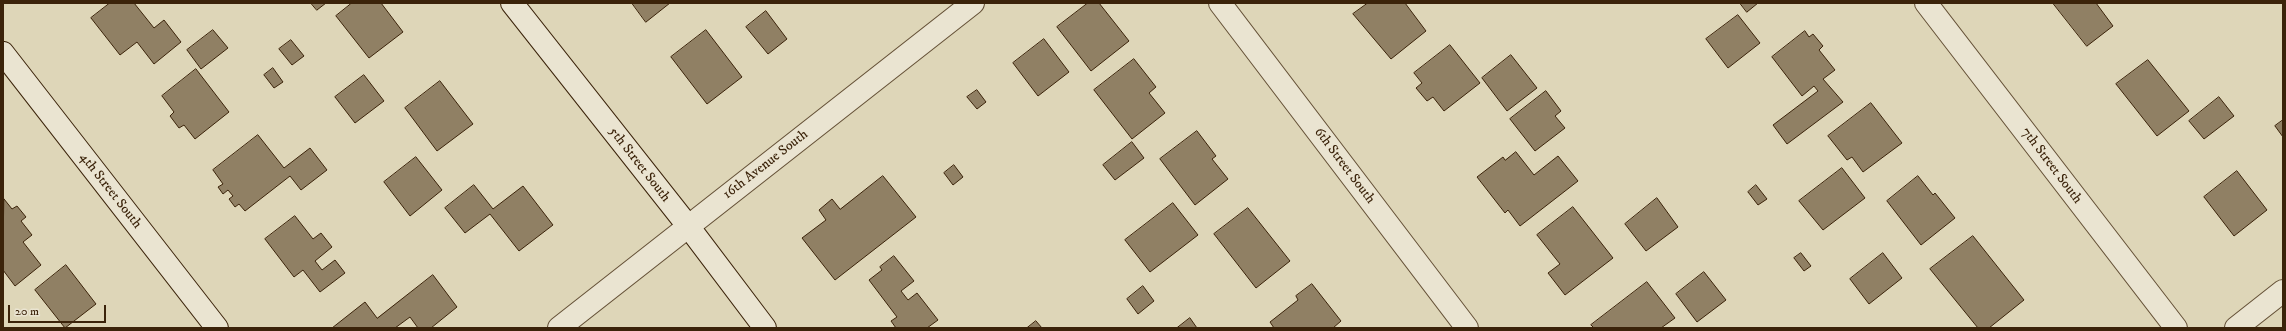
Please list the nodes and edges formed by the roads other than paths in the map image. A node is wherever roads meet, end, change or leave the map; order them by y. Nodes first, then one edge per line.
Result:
1 (512, 3) edge
2 (973, 3) edge
3 (1220, 3) edge
4 (1926, 3) edge
5 (3, 53) edge
6 (688, 226) junction
7 (2283, 291) edge
8 (217, 328) edge
9 (559, 328) edge
10 (765, 328) edge
11 (1467, 328) edge
12 (2176, 328) edge
13 (2236, 328) edge

1 - 6 street, 5th Street South
2 - 6 street, 16th Avenue South
3 - 11 street, 6th Street South
4 - 12 street, 7th Street South
5 - 8 street, 4th Street South
6 - 9 street, 16th Avenue South
6 - 10 street, 5th Street South
7 - 13 street

